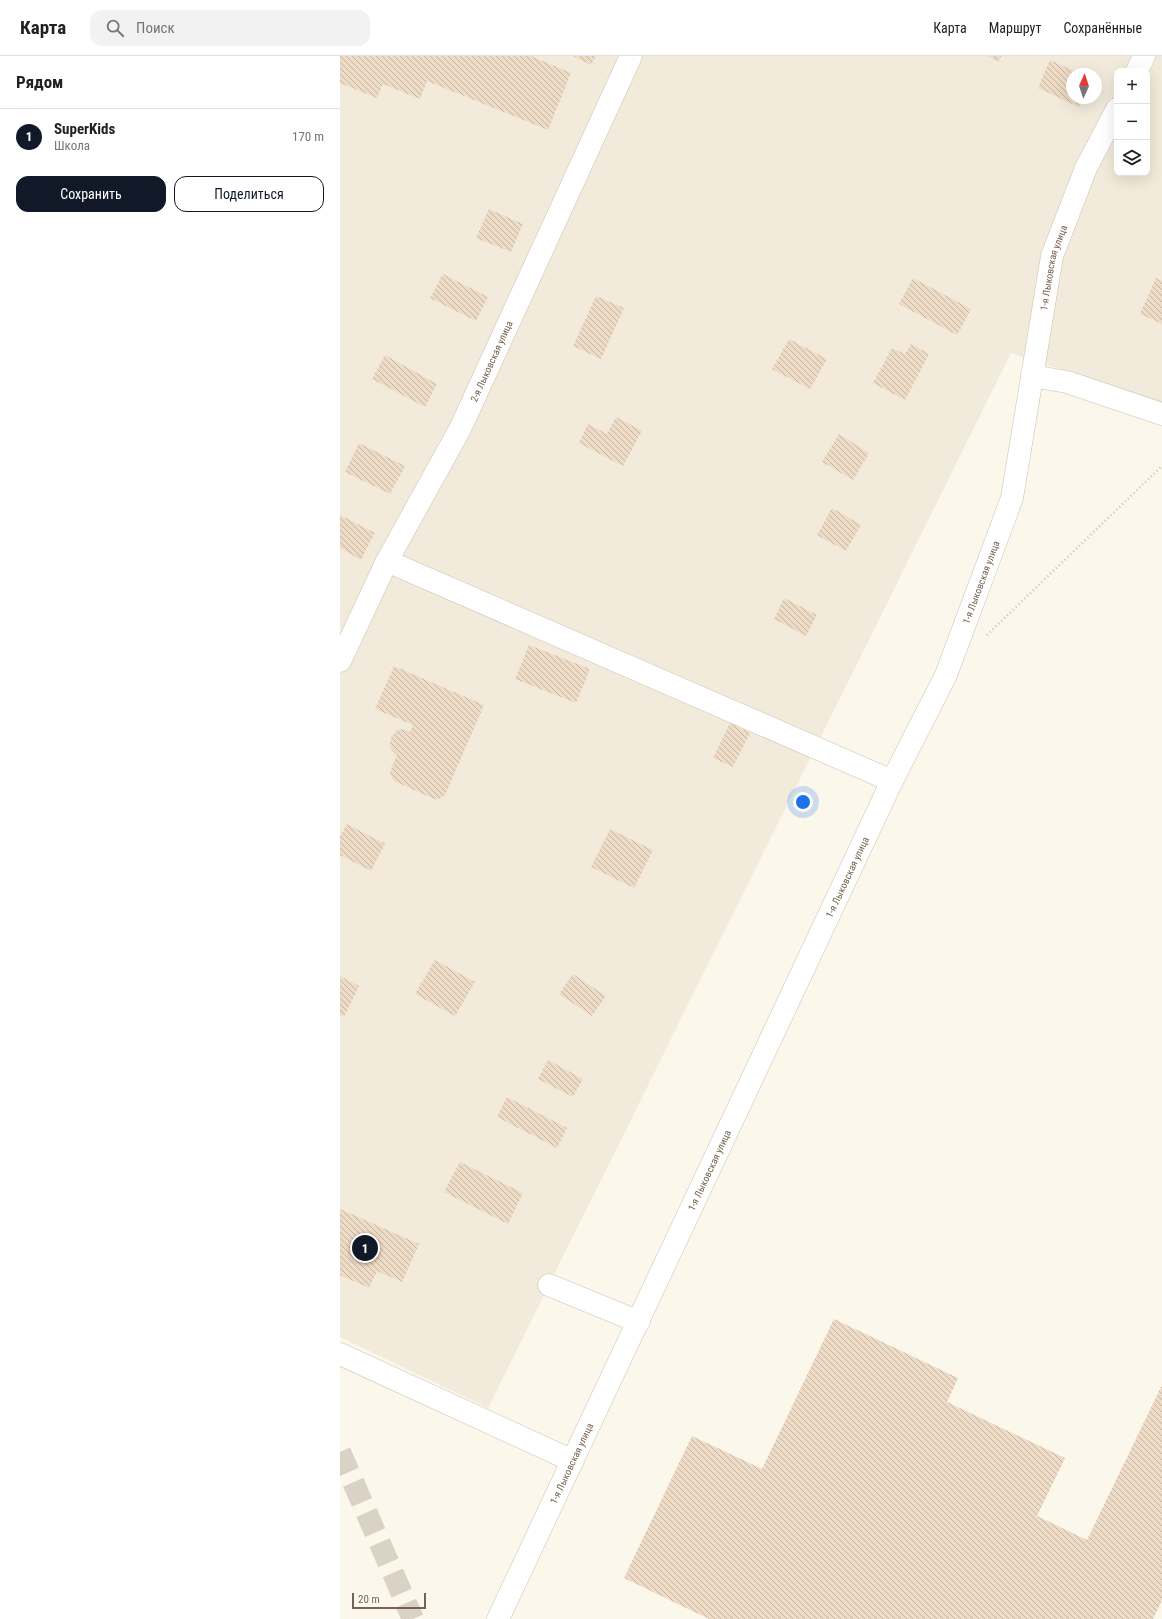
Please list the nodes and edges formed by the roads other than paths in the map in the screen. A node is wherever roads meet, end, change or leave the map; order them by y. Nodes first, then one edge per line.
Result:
1 (631, 56) edge
2 (1144, 56) edge
3 (1138, 68) edge
4 (1114, 115) edge
5 (1032, 376) junction
6 (1162, 414) edge
7 (387, 561) junction
8 (340, 660) edge
9 (892, 781) junction
10 (549, 1285) dead end
11 (639, 1322) junction
12 (340, 1354) edge
13 (573, 1461) junction
14 (498, 1619) edge

1 - 7 street, 2-я Лыковская улица
2 - 3 street
4 - 5 street, 1-я Лыковская улица
5 - 6 street
5 - 9 street, 1-я Лыковская улица
7 - 8 street, 2-я Лыковская улица
7 - 9 street
9 - 11 street, 1-я Лыковская улица
10 - 11 street
11 - 13 street, 1-я Лыковская улица
12 - 13 street
13 - 14 street, 1-я Лыковская улица

